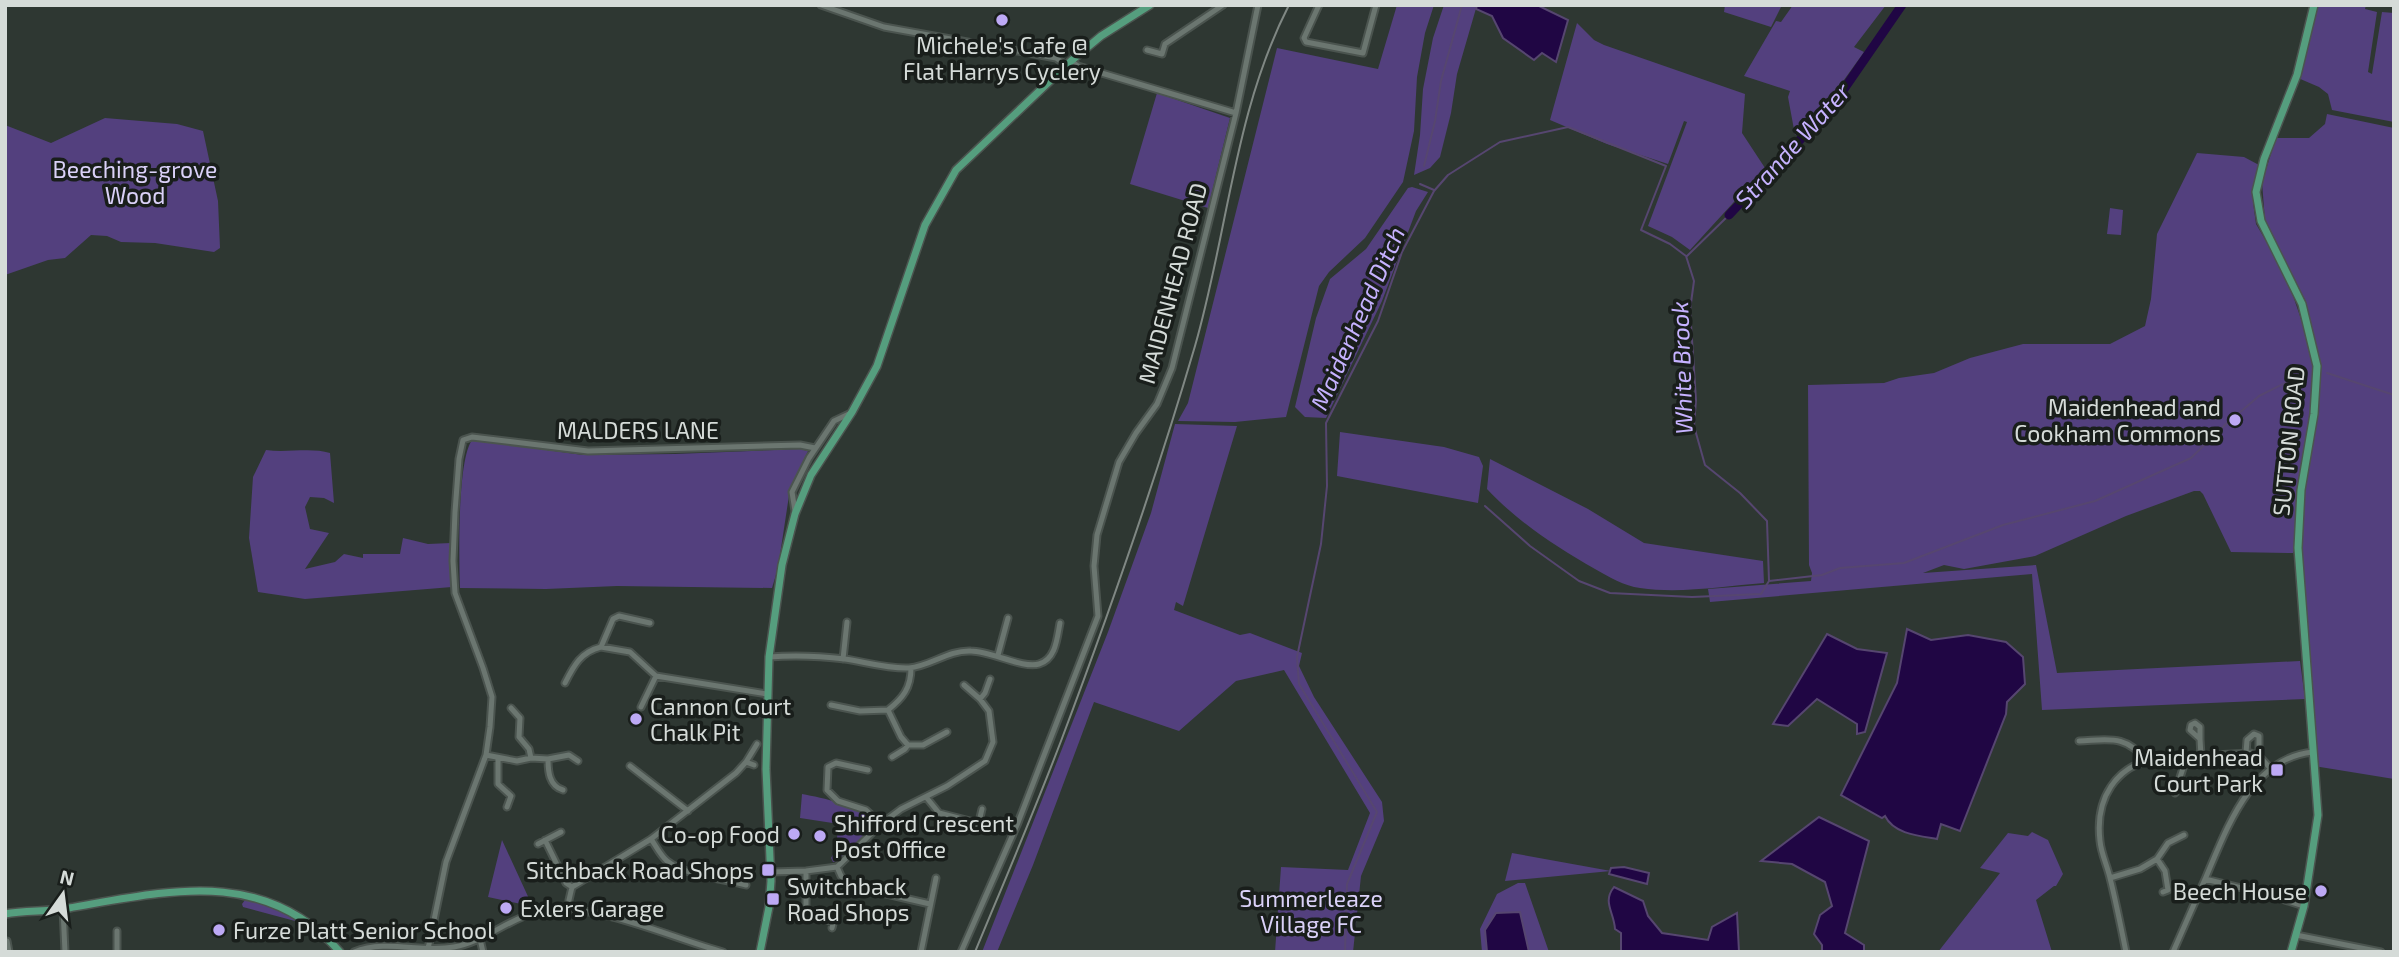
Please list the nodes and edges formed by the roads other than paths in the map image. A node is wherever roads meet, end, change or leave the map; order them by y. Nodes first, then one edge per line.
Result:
1 (821, 5) edge
2 (1150, 5) edge
3 (1223, 5) edge
4 (1258, 5) edge
5 (1319, 5) edge
6 (1376, 5) edge
7 (2314, 5) edge
8 (1147, 50) dead end
9 (1068, 63) junction
10 (1236, 113) junction
11 (852, 412) junction
12 (815, 448) junction
13 (795, 514) junction
14 (1008, 618) dead end
15 (847, 622) dead end
16 (650, 623) dead end
17 (1060, 623) dead end
18 (601, 647) junction
19 (998, 655) junction
20 (769, 657) junction
21 (843, 659) junction
22 (911, 668) junction
23 (656, 677) junction
24 (990, 679) dead end
25 (565, 683) dead end
26 (964, 685) dead end
27 (767, 694) junction
28 (980, 699) junction
29 (641, 707) dead end
30 (511, 708) dead end
31 (835, 708) dead end
32 (888, 710) junction
33 (936, 728) dead end
34 (947, 732) dead end
35 (940, 736) junction
36 (2200, 738) dead end
37 (2079, 741) dead end
38 (757, 744) dead end
39 (908, 745) junction
40 (2313, 752) junction
41 (2246, 753) junction
42 (486, 755) junction
43 (2201, 756) junction
44 (892, 757) dead end
45 (2184, 757) junction
46 (2259, 757) junction
47 (530, 758) junction
48 (498, 759) junction
49 (548, 759) junction
50 (2145, 760) junction
51 (578, 761) dead end
52 (746, 762) junction
53 (754, 765) dead end
54 (630, 766) dead end
55 (2271, 769) junction
56 (868, 770) dead end
57 (563, 790) dead end
58 (2174, 793) dead end
59 (926, 797) junction
60 (508, 807) dead end
61 (982, 809) dead end
62 (688, 811) junction
63 (881, 824) junction
64 (561, 832) dead end
65 (2184, 835) dead end
66 (651, 839) junction
67 (545, 840) junction
68 (538, 844) dead end
69 (2157, 859) junction
70 (837, 867) junction
71 (771, 872) junction
72 (806, 872) junction
73 (936, 878) dead end
74 (2110, 878) junction
75 (2205, 879) junction
76 (746, 885) dead end
77 (572, 887) junction
78 (2167, 892) dead end
79 (930, 904) junction
80 (2304, 906) junction
81 (63, 909) junction
82 (569, 909) junction
83 (5, 914) edge
84 (833, 922) dead end
85 (117, 931) dead end
86 (2295, 935) junction
87 (480, 939) junction
88 (6, 940) edge
89 (428, 949) junction
90 (8, 951) edge
91 (65, 952) edge
92 (117, 952) edge
93 (340, 952) edge
94 (354, 952) edge
95 (483, 952) edge
96 (723, 952) edge
97 (760, 952) edge
98 (921, 952) edge
99 (961, 952) edge
100 (2126, 952) edge
101 (2173, 952) edge
102 (2291, 952) edge
103 (2381, 952) edge

1 - 9 street
2 - 9 main road
3 - 8 street
4 - 10 street, MAIDENHEAD ROAD
5 - 6 street
7 - 40 main road, SUTTON ROAD
9 - 10 street
9 - 11 main road
10 - 99 street, MAIDENHEAD ROAD
11 - 12 street
11 - 13 main road
12 - 13 street
12 - 42 street, MALDERS LANE
13 - 20 main road
14 - 19 street
15 - 21 street
16 - 18 street
17 - 19 street
18 - 23 street
18 - 25 street
19 - 22 street
20 - 21 street
20 - 27 main road
21 - 22 street
22 - 32 street
23 - 27 street
23 - 29 street
24 - 28 street
26 - 28 street
27 - 71 main road
28 - 59 street
30 - 47 street
31 - 32 street
32 - 39 street
33 - 35 street
34 - 35 street
35 - 39 street
36 - 43 street
37 - 50 street
38 - 52 street
39 - 44 street
40 - 55 street
40 - 80 main road, SUTTON ROAD
41 - 43 street
41 - 46 street
41 - 46 street
42 - 48 street
42 - 89 street
43 - 45 street
45 - 50 street
45 - 58 street
46 - 55 street
47 - 48 street
47 - 49 street
48 - 60 street
49 - 51 street
49 - 57 street
50 - 74 street
52 - 53 street
52 - 62 street
54 - 62 street
55 - 75 street
56 - 63 street
59 - 61 street
59 - 63 street
62 - 66 street
63 - 70 street
64 - 67 street
65 - 69 street
66 - 76 street
66 - 77 street
67 - 68 street
67 - 77 street
69 - 74 street
69 - 78 street
70 - 72 street
70 - 79 street
71 - 72 street
71 - 97 main road
72 - 84 street
73 - 79 street
74 - 100 street
75 - 80 street
75 - 101 street
77 - 82 street
79 - 98 street
80 - 86 main road, SUTTON ROAD
81 - 83 main road
81 - 91 street
81 - 93 main road
82 - 87 street
82 - 96 street
85 - 92 street
86 - 102 main road, SUTTON ROAD
86 - 103 street
87 - 89 street
87 - 95 street
88 - 90 street
89 - 94 street

